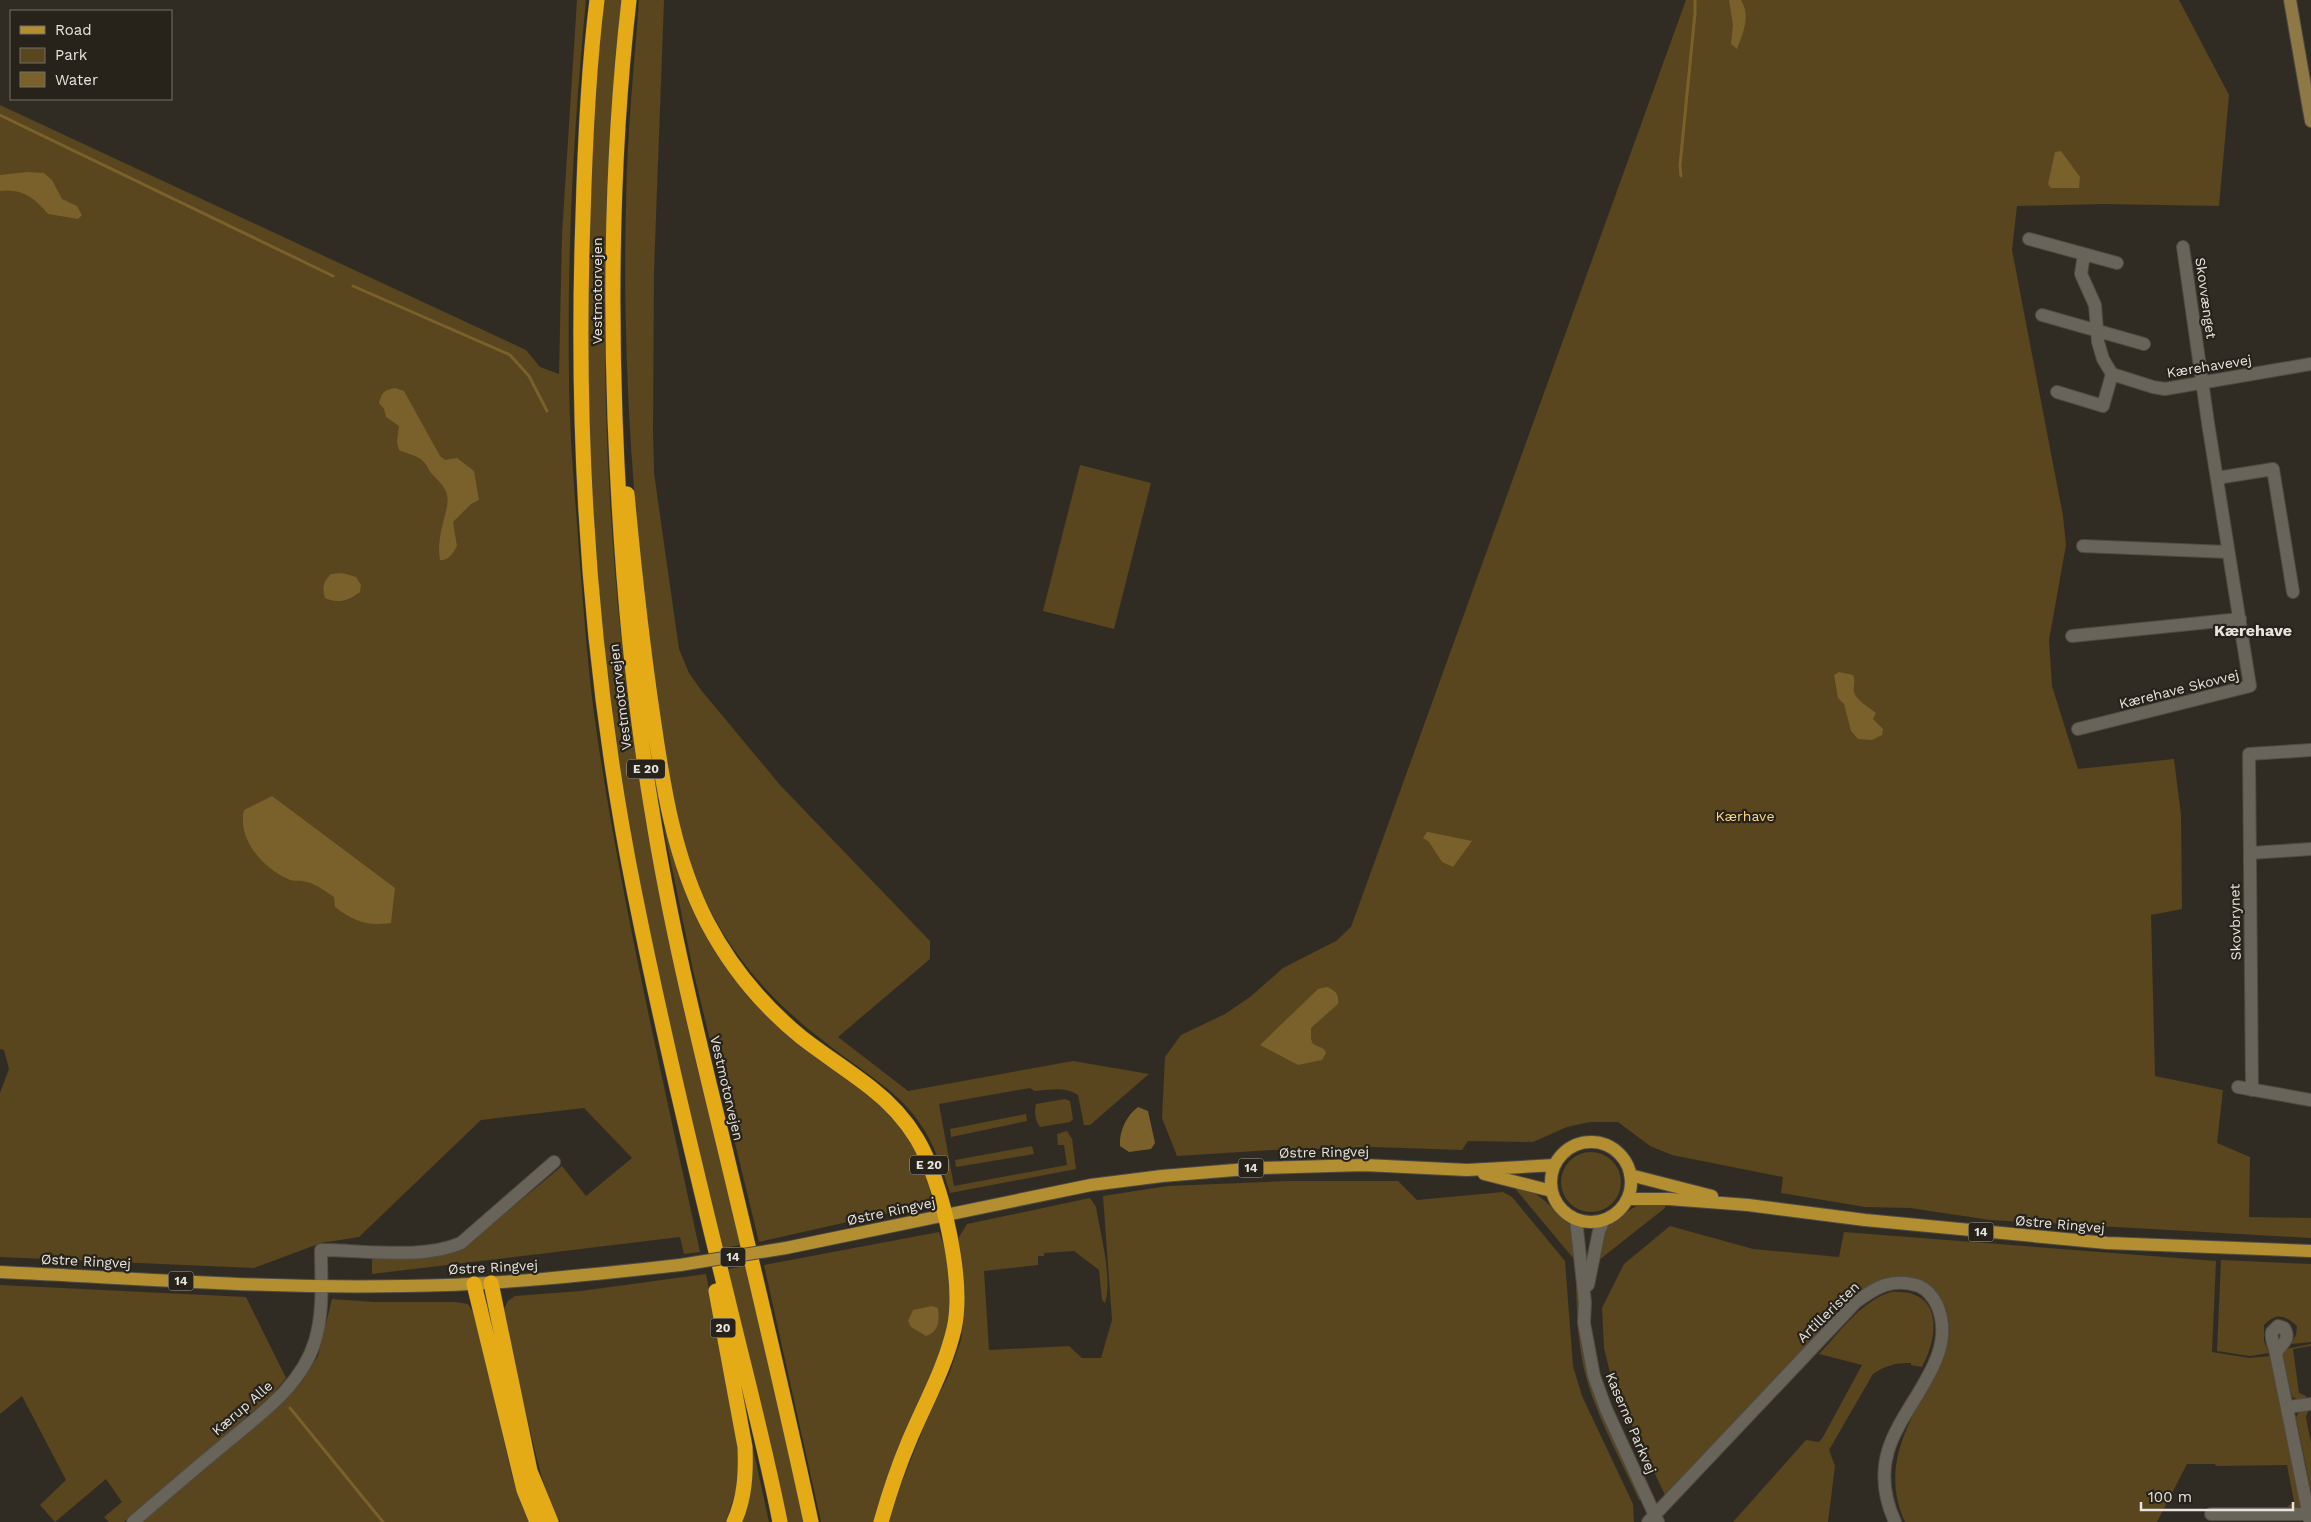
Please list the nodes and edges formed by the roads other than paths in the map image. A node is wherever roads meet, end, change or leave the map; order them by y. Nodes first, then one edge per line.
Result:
1 (597, 0) edge
2 (629, 0) edge
3 (2290, 0) edge
4 (2311, 121) edge
5 (2029, 239) dead end
6 (2183, 247) dead end
7 (2084, 254) junction
8 (2117, 263) dead end
9 (611, 312) junction
10 (2042, 316) dead end
11 (2098, 331) junction
12 (2144, 344) dead end
13 (2311, 364) edge
14 (2112, 374) junction
15 (2203, 382) junction
16 (2057, 392) dead end
17 (2216, 478) junction
18 (2083, 546) dead end
19 (2228, 552) junction
20 (2293, 592) dead end
21 (2240, 619) junction
22 (2072, 636) dead end
23 (2078, 729) dead end
24 (2311, 750) edge
25 (2311, 849) edge
26 (2250, 853) junction
27 (2238, 1088) dead end
28 (2252, 1090) junction
29 (2311, 1100) edge
30 (688, 1134) junction
31 (554, 1162) dead end
32 (1555, 1165) junction
33 (1467, 1170) junction
34 (1630, 1175) junction
35 (1552, 1191) junction
36 (1627, 1199) junction
37 (1748, 1205) junction
38 (945, 1215) junction
39 (1576, 1220) junction
40 (1604, 1220) junction
41 (2311, 1251) edge
42 (0, 1272) edge
43 (491, 1282) junction
44 (474, 1284) junction
45 (321, 1287) junction
46 (1585, 1302) junction
47 (2276, 1354) dead end
48 (2311, 1404) edge
49 (2288, 1407) junction
50 (2210, 1514) dead end
51 (2310, 1517) edge
52 (1654, 1520) edge
53 (133, 1522) edge
54 (537, 1522) edge
55 (551, 1522) edge
56 (734, 1522) edge
57 (780, 1522) edge
58 (812, 1522) edge
59 (881, 1522) edge
60 (1895, 1522) edge

1 - 30 highway, Vestmotorvejen / E 20
2 - 9 highway, Vestmotorvejen / E 20
3 - 4 main road
5 - 7 street
6 - 15 street, Skovvænget
7 - 8 street
7 - 11 street
9 - 38 highway, E 20
9 - 58 highway, Vestmotorvejen / E 20
10 - 11 street
11 - 12 street
11 - 14 street
13 - 15 street, Kærehavevej
14 - 15 street, Kærehavevej
14 - 16 street
15 - 17 street, Kærehave Skovvej
17 - 19 street, Kærehave Skovvej
17 - 20 street
18 - 19 street
19 - 21 street, Kærehave Skovvej
21 - 22 street
21 - 23 street, Kærehave Skovvej
24 - 26 street, Skovbrynet
25 - 26 street
26 - 28 street, Skovbrynet
27 - 28 street
28 - 29 street
30 - 56 highway, 20
30 - 57 highway, Vestmotorvejen / E 20
31 - 45 street, Østre Ringvej
32 - 33 main road, Østre Ringvej / 14
32 - 34 main road
32 - 35 main road
33 - 35 main road, Østre Ringvej / 14
33 - 38 main road, Østre Ringvej / 14
34 - 36 main road
34 - 37 main road, Østre Ringvej / 14
35 - 39 main road
36 - 37 main road, Østre Ringvej / 14
36 - 40 main road
37 - 41 main road, Østre Ringvej / 14
38 - 43 main road, Østre Ringvej / 14, bridge
38 - 59 highway
39 - 40 main road
39 - 46 street, Kaserne Parkvej
40 - 46 street, Kaserne Parkvej
42 - 45 main road, Østre Ringvej / 14
43 - 44 main road, Østre Ringvej / 14
43 - 55 highway
44 - 45 main road, Østre Ringvej / 14
44 - 54 highway
45 - 53 street, Kærup Alle
46 - 52 street, Kaserne Parkvej
47 - 49 street
48 - 49 street
49 - 51 street
50 - 51 street
52 - 60 street, Artilleristen

